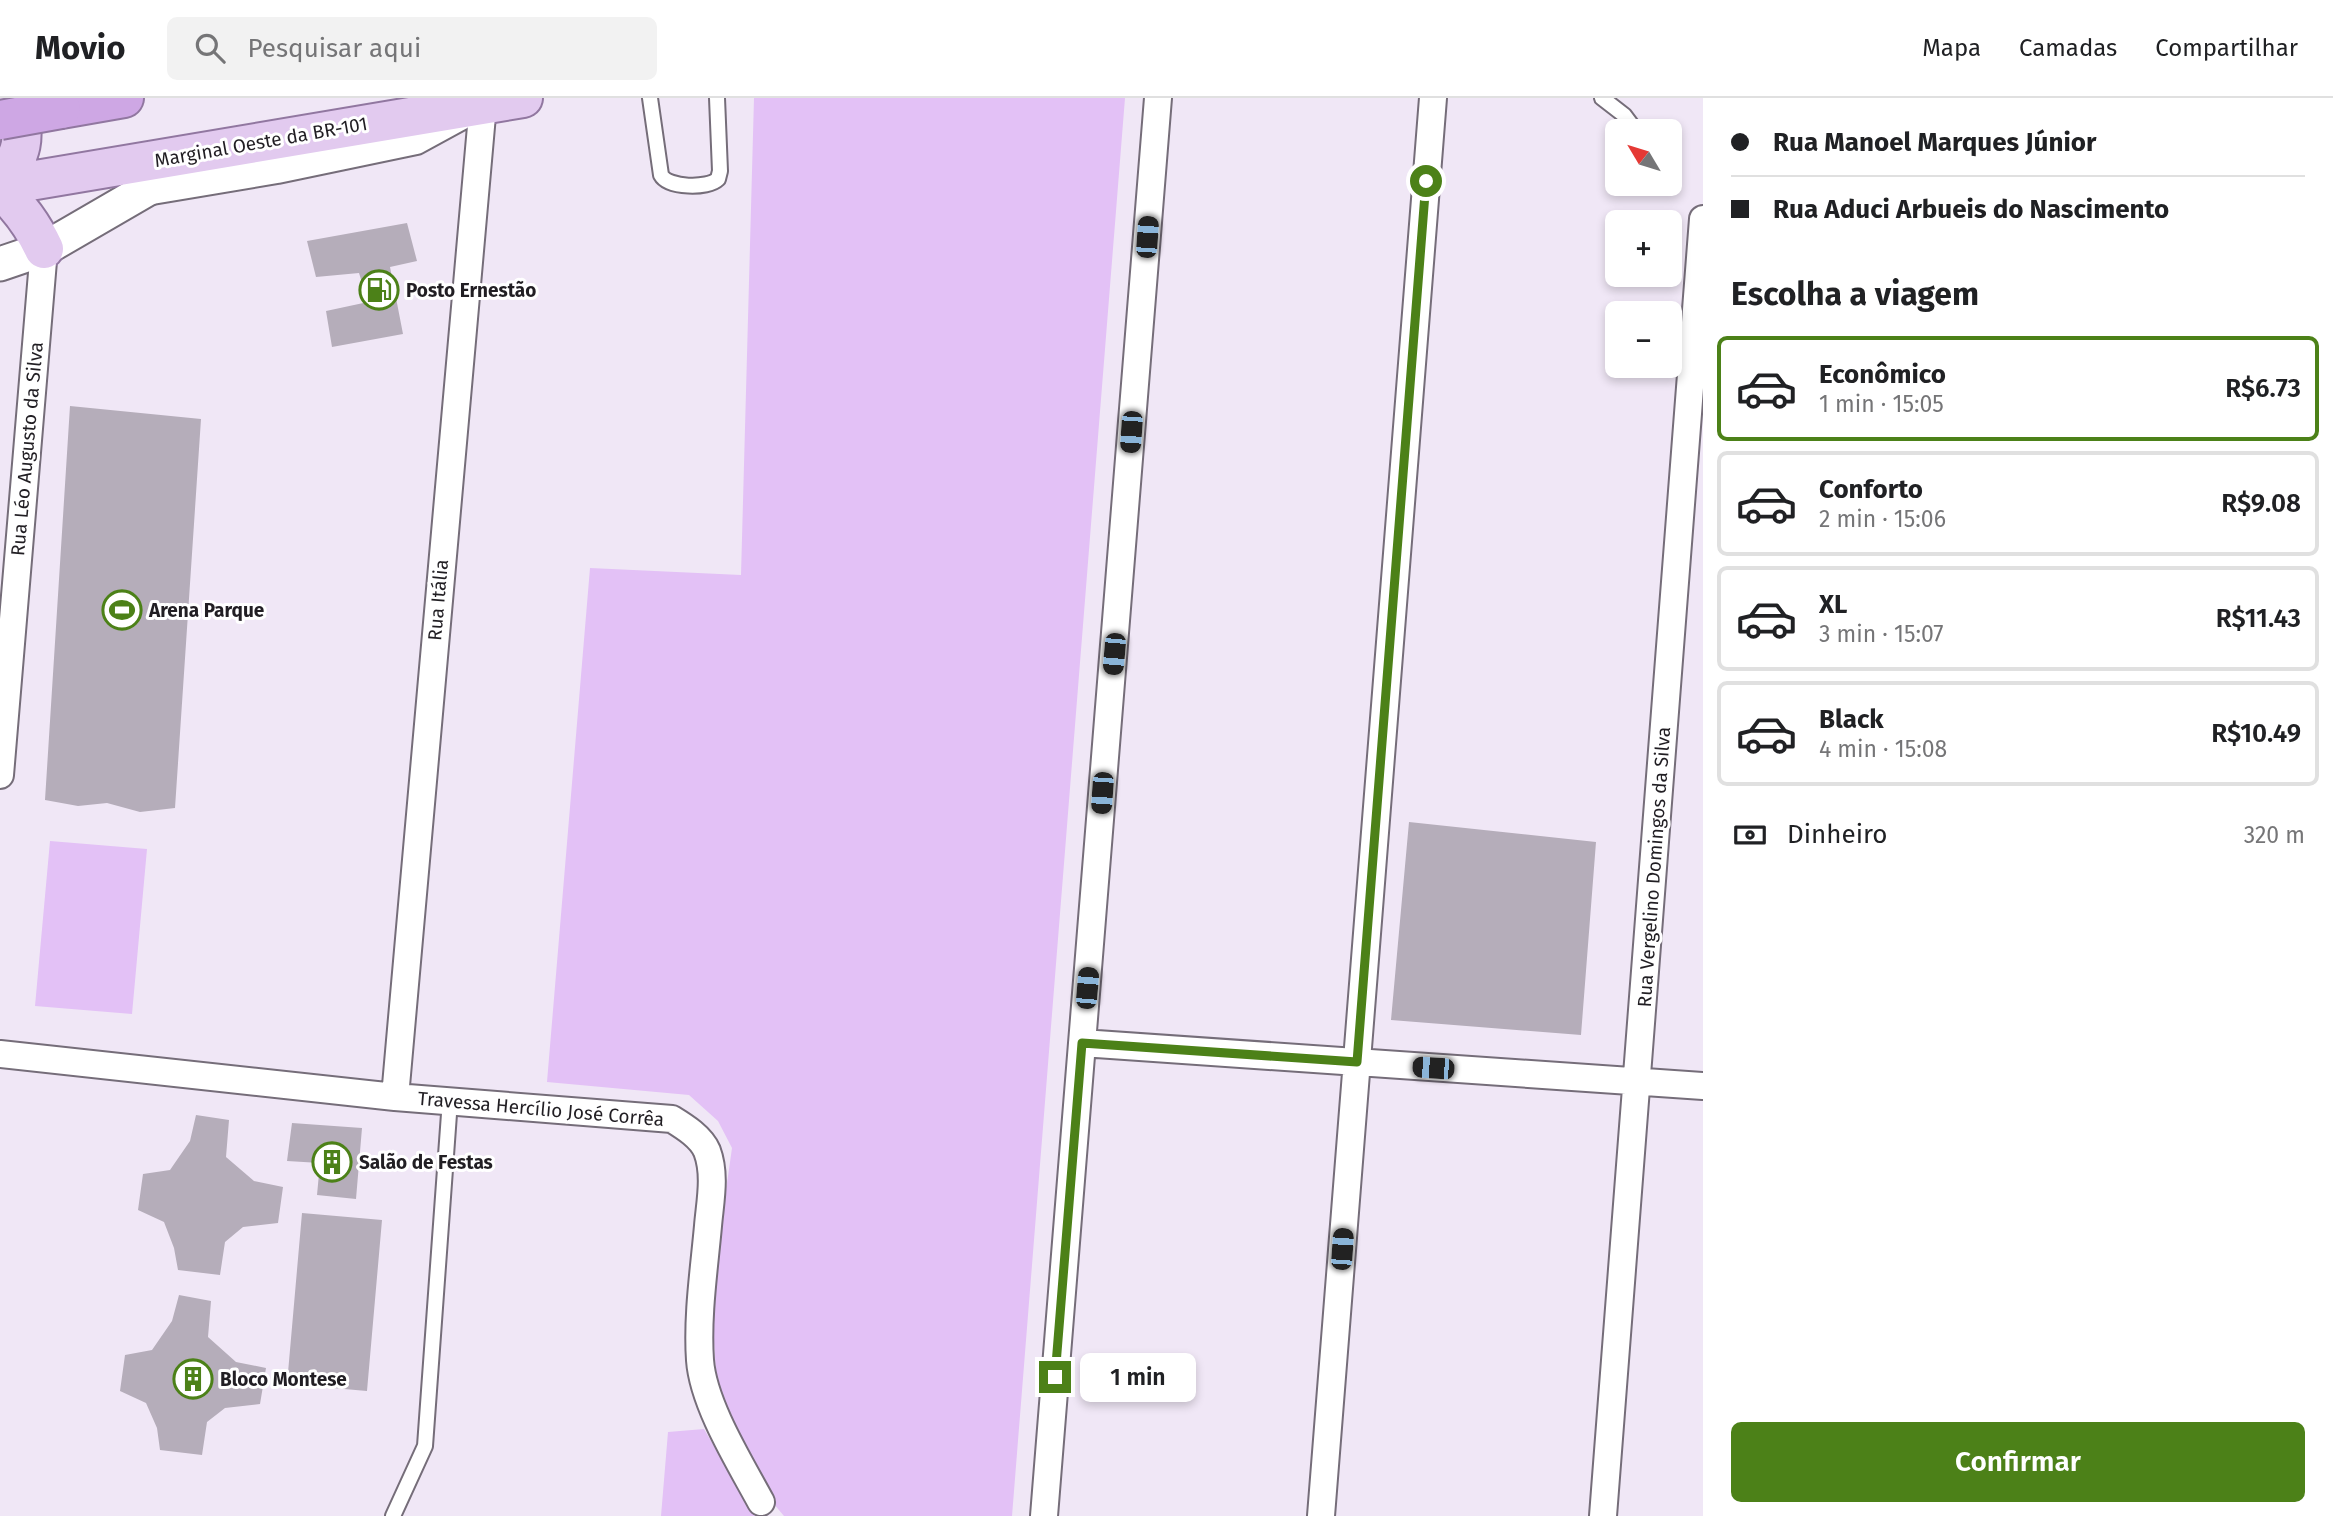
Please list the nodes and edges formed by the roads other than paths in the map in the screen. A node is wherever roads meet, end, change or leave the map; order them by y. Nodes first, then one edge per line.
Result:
1 (18, 98) edge
2 (124, 98) edge
3 (523, 98) edge
4 (650, 98) edge
5 (717, 98) edge
6 (1158, 98) edge
7 (1433, 98) edge
8 (1602, 98) edge
9 (483, 104) junction
10 (1626, 119) edge
11 (12, 130) edge
12 (214, 151) junction
13 (66, 175) junction
14 (0, 186) edge
15 (141, 193) junction
16 (1703, 219) edge
17 (44, 249) junction
18 (0, 264) edge
19 (0, 775) edge
20 (1082, 1043) junction
21 (0, 1054) edge
22 (1357, 1062) junction
23 (1637, 1082) junction
24 (1703, 1086) edge
25 (394, 1097) junction
26 (450, 1100) junction
27 (761, 1502) dead end
28 (393, 1516) edge
29 (1044, 1516) edge
30 (1321, 1516) edge
31 (1603, 1516) edge

1 - 11 main road
2 - 11 highway, bridge
3 - 9 main road, Marginal Oeste da BR-101
4 - 5 lane
6 - 20 street
7 - 22 street
8 - 10 lane
9 - 12 main road, Marginal Oeste da BR-101
9 - 15 street
9 - 25 street, Rua Itália
11 - 13 main road
11 - 14 main road
12 - 13 main road, Marginal Oeste da BR-101
12 - 15 street
13 - 14 main road, Marginal Oeste da BR-101
14 - 17 main road
15 - 17 street
16 - 23 street, Rua Vergelino Domingos da Silva
17 - 18 street
17 - 19 street, Rua Léo Augusto da Silva
20 - 22 street
20 - 29 street
21 - 25 street, Travessa Hercílio José Corrêa
22 - 23 street
22 - 30 street
23 - 24 street
23 - 31 street, Rua Vergelino Domingos da Silva
25 - 26 street, Travessa Hercílio José Corrêa
26 - 27 street, Travessa Hercílio José Corrêa
26 - 28 lane

